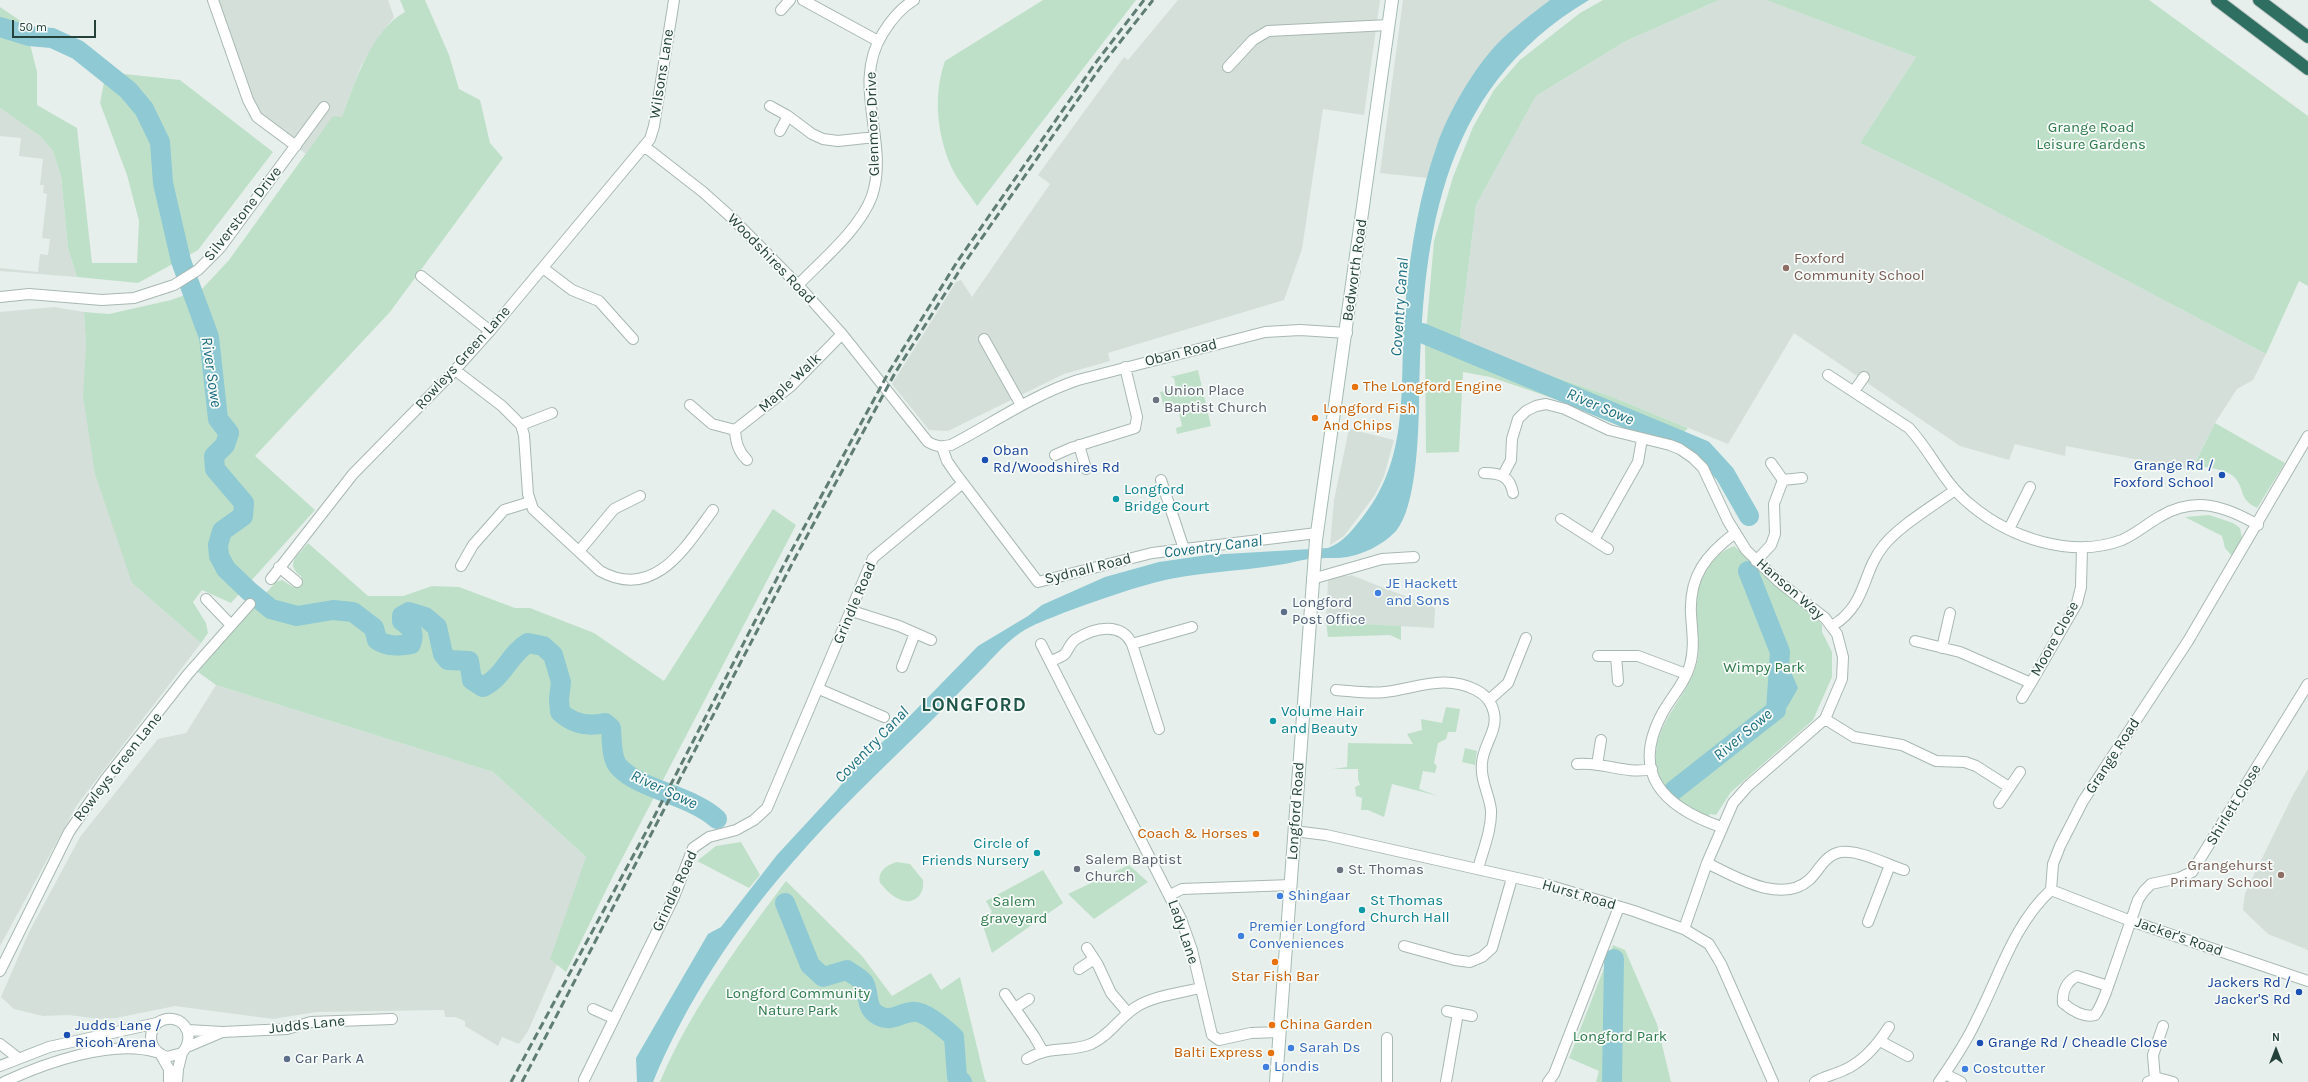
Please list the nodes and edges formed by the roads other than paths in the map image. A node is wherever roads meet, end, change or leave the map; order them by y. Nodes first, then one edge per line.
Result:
1 (213, 0) edge
2 (674, 0) edge
3 (790, 0) edge
4 (802, 0) edge
5 (914, 0) edge
6 (1392, 0) edge
7 (2217, 0) edge
8 (2259, 0) edge
9 (781, 10) dead end
10 (1389, 25) junction
11 (2308, 37) edge
12 (878, 40) junction
13 (1228, 67) dead end
14 (2308, 69) edge
15 (770, 106) dead end
16 (324, 107) dead end
17 (788, 116) junction
18 (780, 131) dead end
19 (875, 137) junction
20 (296, 146) junction
21 (644, 146) junction
22 (543, 268) junction
23 (421, 276) dead end
24 (798, 285) junction
25 (0, 297) edge
26 (490, 330) junction
27 (1347, 333) junction
28 (842, 334) junction
29 (633, 339) dead end
30 (984, 339) dead end
31 (1125, 367) junction
32 (455, 370) junction
33 (1828, 375) dead end
34 (1864, 377) dead end
35 (1854, 391) junction
36 (690, 405) dead end
37 (1021, 405) junction
38 (552, 413) dead end
39 (521, 425) junction
40 (735, 430) junction
41 (2308, 436) edge
42 (1642, 439) junction
43 (1079, 445) junction
44 (942, 447) junction
45 (1055, 455) dead end
46 (747, 460) dead end
47 (1771, 463) dead end
48 (1086, 469) dead end
49 (1484, 473) dead end
50 (1503, 475) junction
51 (1802, 478) dead end
52 (1161, 480) dead end
53 (1783, 480) junction
54 (963, 483) junction
55 (2030, 487) dead end
56 (1955, 490) junction
57 (1513, 493) dead end
58 (640, 496) dead end
59 (530, 502) junction
60 (713, 510) dead end
61 (1561, 519) dead end
62 (2258, 525) junction
63 (2008, 528) junction
64 (1735, 533) junction
65 (1316, 537) junction
66 (1594, 540) junction
67 (2082, 548) junction
68 (1184, 549) junction
69 (1608, 549) dead end
70 (580, 550) junction
71 (1414, 556) dead end
72 (1756, 561) junction
73 (461, 566) dead end
74 (279, 567) junction
75 (1312, 575) junction
76 (270, 579) dead end
77 (297, 582) dead end
78 (206, 599) dead end
79 (250, 604) dead end
80 (852, 611) junction
81 (1950, 613) dead end
82 (231, 625) junction
83 (1192, 626) dead end
84 (1832, 626) junction
85 (915, 633) junction
86 (1526, 638) dead end
87 (931, 640) dead end
88 (1915, 641) dead end
89 (1041, 644) dead end
90 (1132, 644) junction
91 (1942, 648) junction
92 (1598, 656) dead end
93 (1616, 656) junction
94 (1052, 661) junction
95 (902, 667) dead end
96 (1686, 674) junction
97 (1618, 681) dead end
98 (2030, 683) junction
99 (2308, 684) edge
100 (819, 689) junction
101 (1336, 690) dead end
102 (2022, 698) dead end
103 (1489, 700) junction
104 (884, 717) dead end
105 (1825, 718) junction
106 (1159, 729) dead end
107 (1601, 740) dead end
108 (1576, 764) dead end
109 (1597, 765) junction
110 (1652, 769) junction
111 (2020, 772) dead end
112 (2009, 787) junction
113 (1999, 803) dead end
114 (1721, 828) junction
115 (1294, 831) junction
116 (1707, 863) junction
117 (1890, 865) junction
118 (1478, 869) junction
119 (1904, 870) dead end
120 (1512, 878) junction
121 (1291, 885) junction
122 (2051, 890) junction
123 (1170, 895) junction
124 (1619, 907) junction
125 (2131, 921) junction
126 (1868, 922) dead end
127 (1684, 929) junction
128 (1404, 946) dead end
129 (1087, 948) dead end
130 (1094, 959) junction
131 (1079, 969) dead end
132 (0, 971) edge
133 (2308, 981) edge
134 (2108, 986) junction
135 (1200, 988) junction
136 (1005, 994) dead end
137 (1029, 999) dead end
138 (1015, 1008) junction
139 (593, 1009) dead end
140 (1447, 1012) dead end
141 (1128, 1013) junction
142 (1458, 1013) junction
143 (1472, 1016) dead end
144 (613, 1018) junction
145 (392, 1019) dead end
146 (157, 1023) junction
147 (2163, 1026) dead end
148 (1889, 1027) dead end
149 (188, 1030) junction
150 (222, 1032) junction
151 (1279, 1032) junction
152 (1387, 1038) dead end
153 (1880, 1041) junction
154 (0, 1044) edge
155 (185, 1050) junction
156 (1042, 1050) junction
157 (159, 1054) junction
158 (1908, 1056) dead end
159 (18, 1058) junction
160 (1027, 1058) dead end
161 (0, 1066) edge
162 (1942, 1078) edge
163 (584, 1080) dead end
164 (2152, 1080) edge
165 (4, 1082) edge
166 (169, 1082) edge
167 (177, 1082) edge
168 (1276, 1082) edge
169 (1387, 1082) edge
170 (1446, 1082) edge
171 (1548, 1082) edge
172 (1772, 1082) edge
173 (1815, 1082) edge
174 (1961, 1082) edge
175 (2173, 1082) edge

1 - 20 street
2 - 21 street, Wilsons Lane
3 - 9 street
4 - 12 street
5 - 12 street, Glenmore Drive
6 - 10 main road, Bedworth Road
7 - 14 highway
8 - 11 highway
10 - 13 street
10 - 27 main road, Bedworth Road
12 - 19 street, Glenmore Drive
15 - 17 street
16 - 20 street, Silverstone Drive
17 - 18 street
17 - 19 street
19 - 24 street, Glenmore Drive
20 - 25 street, Silverstone Drive
21 - 22 street, Rowleys Green Lane
21 - 24 street, Woodshires Road
22 - 26 street, Rowleys Green Lane
22 - 29 street
23 - 26 street
24 - 28 street, Woodshires Road
26 - 32 street, Rowleys Green Lane
27 - 31 street, Oban Road
27 - 65 main road, Bedworth Road
28 - 40 street, Maple Walk
28 - 44 street, Woodshires Road
30 - 37 street
31 - 37 street, Oban Road
31 - 43 street
32 - 39 street
32 - 74 street, Rowleys Green Lane
33 - 35 street
34 - 35 street
35 - 56 street
36 - 40 street
37 - 44 street, Oban Road
38 - 39 street
39 - 59 street
40 - 46 street
41 - 62 street, Grange Road
42 - 50 street, Hanson Way
42 - 64 street, Hanson Way
42 - 66 street
43 - 45 street
43 - 48 street
44 - 54 street, Sydnall Road
47 - 53 street
49 - 50 street
50 - 57 street
51 - 53 street
52 - 68 street
53 - 72 street
54 - 68 street, Sydnall Road
54 - 80 street, Grindle Road
55 - 63 street
56 - 63 street
56 - 84 street
58 - 70 street
59 - 70 street
59 - 73 street
60 - 70 street
61 - 66 street
62 - 67 street
62 - 122 street, Grange Road
63 - 67 street
64 - 72 street, Hanson Way
64 - 96 street
65 - 68 street, Sydnall Road
65 - 75 main road, Longford Road
66 - 69 street
67 - 98 street, Moore Close
71 - 75 street
72 - 84 street, Hanson Way
74 - 76 street, Rowleys Green Lane
74 - 77 street
75 - 115 main road, Longford Road
78 - 82 street
79 - 82 street, Rowleys Green Lane
80 - 85 street
80 - 100 street, Grindle Road
81 - 91 street
82 - 132 street, Rowleys Green Lane
83 - 90 street
84 - 105 street, Hanson Way
85 - 87 street
85 - 95 street
86 - 103 street
88 - 91 street, Moore Close
89 - 94 street, Lady Lane
90 - 94 street
90 - 106 street
91 - 98 street, Moore Close
92 - 93 street
93 - 96 street
93 - 97 street
94 - 123 street, Lady Lane
96 - 110 street
98 - 102 street, Moore Close
99 - 125 street, Shirlett Close
100 - 104 street
100 - 144 street, Grindle Road
101 - 103 street
103 - 118 street
105 - 112 street
105 - 114 street, Hanson Way
107 - 109 street
108 - 109 street
109 - 110 street
110 - 114 street
111 - 112 street
112 - 113 street
114 - 116 street, Hanson Way
115 - 118 street, Hurst Road
115 - 121 main road, Longford Road
116 - 117 street
116 - 127 street, Hanson Way
117 - 119 street
117 - 126 street
118 - 120 street, Hurst Road
120 - 124 street, Hurst Road
120 - 128 street
121 - 123 street
121 - 151 main road, Longford Road
122 - 125 street, Jacker's Road
122 - 162 street
123 - 135 street, Lady Lane
124 - 127 street, Hurst Road
124 - 171 street
125 - 133 street, Jacker's Road
125 - 134 street, Shirlett Close
127 - 172 street, Hurst Road
129 - 130 street
130 - 131 street
130 - 141 street
134 - 134 street
135 - 141 street
135 - 151 street, Lady Lane
136 - 138 street
137 - 138 street
138 - 156 street
139 - 144 street
140 - 142 street
141 - 156 street
142 - 143 street
142 - 170 street
144 - 163 street, Grindle Road
145 - 150 street, Judds Lane
146 - 149 street
146 - 157 street
146 - 159 street
147 - 164 street
148 - 153 street
149 - 150 street, Judds Lane
149 - 155 street
150 - 155 street, Judds Lane
151 - 168 main road, Longford Road
152 - 169 street
153 - 158 street
153 - 173 street
154 - 159 street
155 - 157 street
155 - 167 street
156 - 160 street
157 - 165 street
157 - 166 street
159 - 161 street
162 - 174 street
164 - 175 street

